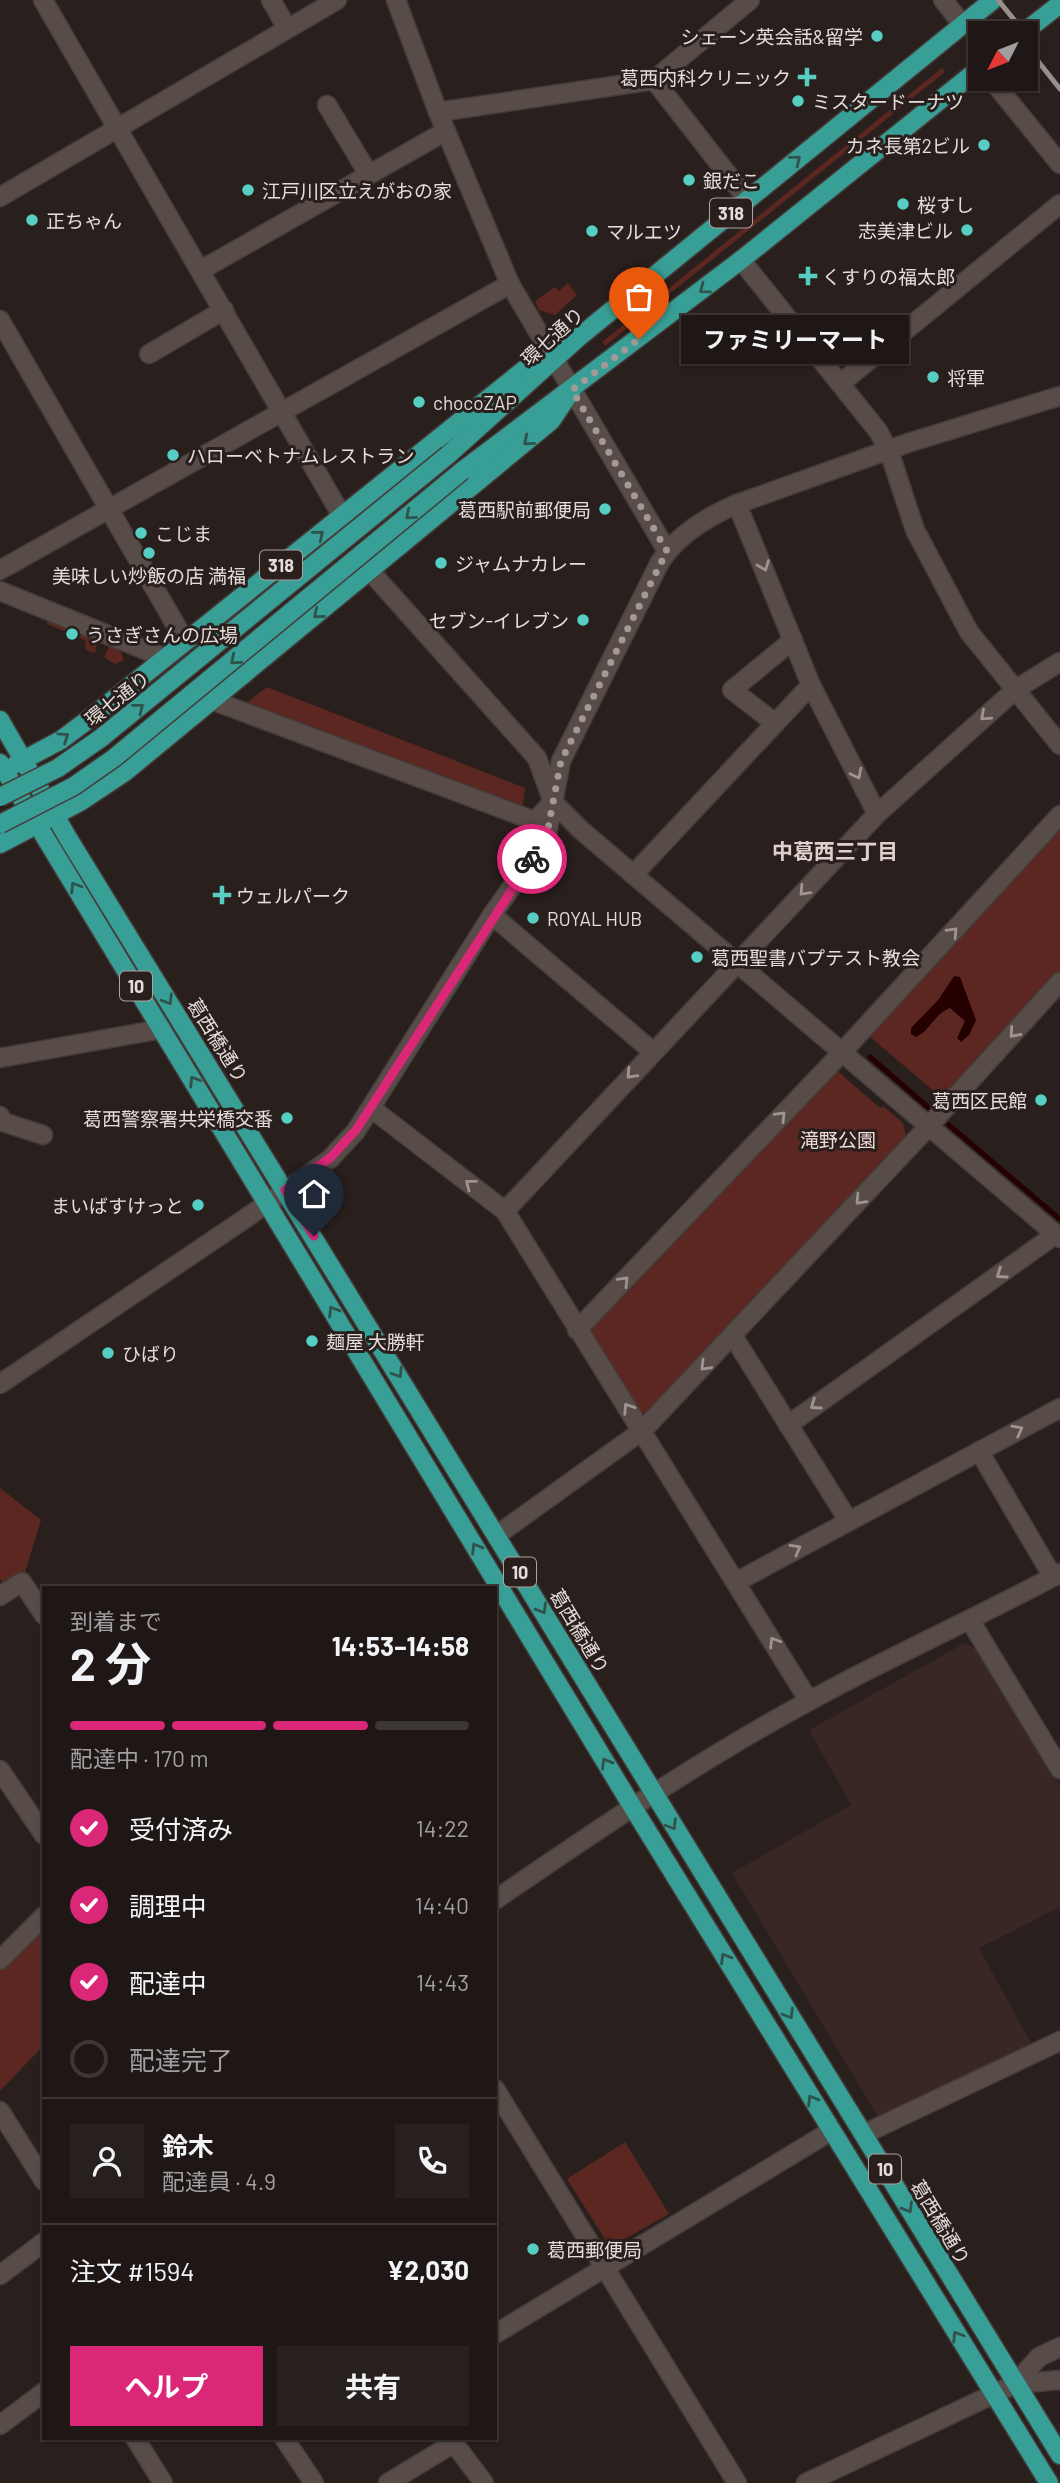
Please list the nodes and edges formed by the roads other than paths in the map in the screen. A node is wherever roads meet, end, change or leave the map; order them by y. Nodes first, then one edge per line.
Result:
1 (43, 0) edge
2 (271, 0) edge
3 (337, 0) edge
4 (396, 0) edge
5 (749, 0) edge
6 (943, 0) edge
7 (993, 0) edge
8 (1060, 4) edge
9 (1038, 21) edge
10 (963, 25) junction
11 (287, 28) junction
12 (968, 78) edge
13 (654, 80) junction
14 (1001, 91) edge
15 (327, 105) dead end
16 (438, 112) junction
17 (116, 128) junction
18 (446, 131) junction
19 (1060, 164) edge
20 (369, 175) junction
21 (0, 197) edge
22 (747, 199) junction
23 (1060, 204) edge
24 (741, 260) junction
25 (201, 271) junction
26 (510, 284) junction
27 (224, 310) junction
28 (0, 320) edge
29 (149, 354) dead end
30 (555, 359) junction
31 (841, 383) junction
32 (572, 390) junction
33 (1060, 396) edge
34 (283, 412) junction
35 (889, 451) junction
36 (737, 503) junction
37 (109, 510) junction
38 (342, 516) junction
39 (667, 551) junction
40 (0, 570) edge
41 (370, 571) junction
42 (0, 591) edge
43 (793, 640) junction
44 (186, 641) junction
45 (165, 658) junction
46 (1060, 663) edge
47 (811, 685) junction
48 (1016, 688) junction
49 (214, 701) junction
50 (0, 720) edge
51 (775, 723) junction
52 (1060, 745) edge
53 (24, 761) junction
54 (1, 768) edge
55 (0, 797) edge
56 (553, 802) junction
57 (877, 814) junction
58 (1060, 815) edge
59 (56, 816) junction
60 (0, 824) edge
61 (37, 827) junction
62 (0, 844) edge
63 (634, 874) junction
64 (492, 915) junction
65 (736, 963) junction
66 (1060, 982) edge
67 (162, 1030) junction
68 (652, 1051) junction
69 (842, 1053) junction
70 (0, 1058) edge
71 (371, 1108) junction
72 (0, 1116) edge
73 (928, 1127) junction
74 (43, 1135) dead end
75 (285, 1190) junction
76 (268, 1202) junction
77 (505, 1211) junction
78 (1058, 1236) edge
79 (577, 1330) junction
80 (733, 1336) junction
81 (0, 1384) edge
82 (1060, 1408) edge
83 (788, 1424) junction
84 (643, 1430) junction
85 (978, 1451) junction
86 (848, 1520) junction
87 (497, 1535) junction
88 (1056, 1575) edge
89 (736, 1582) junction
90 (0, 1595) edge
91 (42, 1612) edge
92 (971, 1622) junction
93 (809, 1701) junction
94 (1060, 1769) edge
95 (0, 1770) edge
96 (653, 1794) junction
97 (632, 1806) junction
98 (42, 1832) edge
99 (497, 1899) edge
100 (42, 1918) edge
101 (0, 1960) edge
102 (1060, 2041) edge
103 (497, 2092) edge
104 (0, 2111) edge
105 (831, 2131) junction
106 (864, 2134) junction
107 (42, 2178) edge
108 (42, 2244) edge
109 (605, 2268) junction
110 (0, 2275) edge
111 (497, 2333) edge
112 (1060, 2347) edge
113 (1060, 2380) edge
114 (1016, 2384) junction
115 (993, 2393) junction
116 (42, 2394) edge
117 (0, 2425) edge
118 (136, 2440) edge
119 (285, 2440) edge
120 (452, 2440) edge
121 (1060, 2455) edge
122 (163, 2483) edge
123 (314, 2483) edge
124 (388, 2483) edge
125 (484, 2483) edge
126 (737, 2483) edge
127 (806, 2483) edge
128 (1049, 2483) edge

1 - 17 street
2 - 11 street
3 - 11 street
4 - 16 street
5 - 13 street
6 - 10 street
7 - 10 main road, 環七通り / 318
8 - 9 main road
22 -> 10 main road, 環七通り / 318
11 - 17 street
12 - 24 main road, 318
13 - 16 street
13 - 22 street
14 - 19 street
15 - 20 street
16 - 18 street
17 - 21 street
17 - 25 street
18 - 20 street
18 - 26 street
20 - 25 street
22 - 30 main road, 環七通り / 318
23 - 31 street
24 - 31 street
24 -> 32 main road, 318
25 - 27 street
26 - 30 street
26 - 34 street
27 - 29 street
27 - 34 street
28 - 37 street
30 - 32 street
30 - 38 main road, 318
55 -> 30 main road, 環七通り / 318, bridge
31 - 35 street
32 - 39 street
32 -> 41 main road
32 -> 60 main road, 318, bridge
33 - 35 street
34 - 37 street
34 - 38 street
35 - 36 street
35 - 48 street
36 - 39 street
36 -> 43 street
37 - 40 street
37 - 44 street
44 -> 38 main road, 318
39 - 56 street
41 -> 49 main road
41 - 56 street
42 - 45 street
43 - 47 street
43 - 51 street
44 - 45 main road, 318
53 -> 45 main road, 318
46 - 48 street
47 - 51 street
47 -> 57 street
48 - 52 street
48 -> 57 street
49 - 56 street
49 - 59 main road
50 - 53 main road, 葛西橋通り / 10
51 - 63 street
53 - 54 main road, 318
53 - 59 main road, 葛西橋通り / 10
54 - 61 main road, 10
56 - 63 street
56 - 64 street
57 -> 65 street
69 -> 58 street
59 - 61 main road
59 -> 75 main road, 葛西橋通り / 10
61 - 62 main road
67 -> 61 main road, 10
63 - 65 street
64 - 68 street
64 - 71 street
65 - 68 street
65 - 69 street
66 -> 73 street
67 - 70 street
76 -> 67 main road, 10
68 -> 77 street
69 - 73 street
79 -> 69 street
71 - 75 street
77 -> 71 street
72 - 74 street
73 - 78 street
73 -> 80 street
75 - 76 street
75 -> 87 main road, 葛西橋通り / 10
76 - 81 street
97 -> 76 main road, 10
77 - 79 street
78 -> 83 street
84 -> 79 street
80 - 83 street
80 -> 84 street
85 -> 82 street
83 - 86 street
84 - 87 street
84 - 89 street
85 - 86 street
85 - 88 street
89 -> 86 street
87 -> 96 main road, 葛西橋通り / 10
88 - 92 street
93 -> 89 street
90 - 91 street
92 - 93 street
92 - 94 street
93 - 96 street
95 - 98 street
96 - 97 street
96 -> 106 main road, 葛西橋通り / 10
97 - 99 street
105 -> 97 main road, 10
100 - 101 street
102 - 106 street
103 - 109 street
104 - 107 street
105 - 109 street
115 -> 105 main road, 10
106 -> 114 main road, 葛西橋通り / 10
108 - 110 street
109 - 111 street
109 - 126 street
112 - 114 street
113 - 114 street
114 - 115 street
114 - 121 main road, 葛西橋通り / 10
115 - 127 street
115 - 128 main road, 10
116 - 117 street
118 - 122 street
119 - 123 street
120 - 124 street
120 - 125 street

